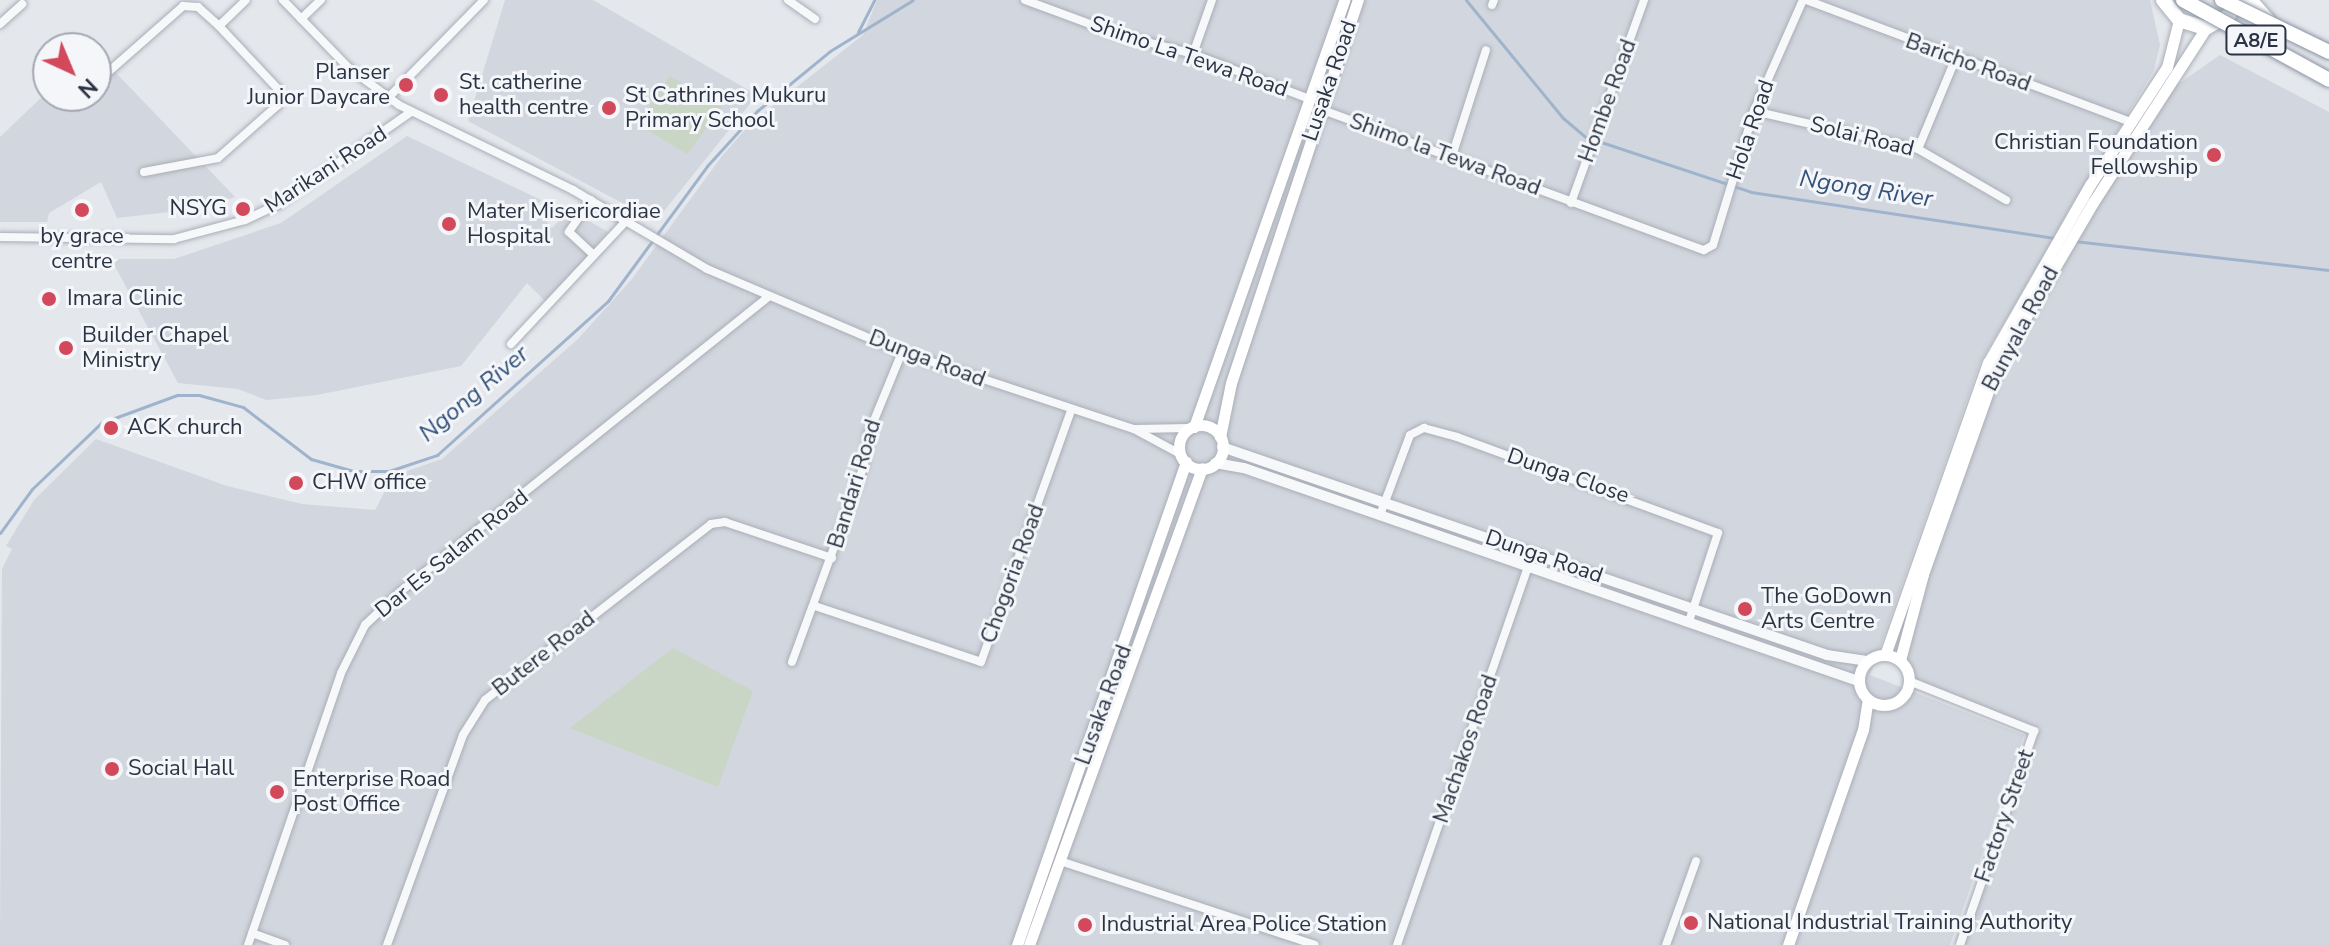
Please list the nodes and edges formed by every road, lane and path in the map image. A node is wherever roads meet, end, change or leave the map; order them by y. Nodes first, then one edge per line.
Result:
1 (246, 0) edge
2 (283, 0) edge
3 (321, 0) edge
4 (484, 0) edge
5 (788, 0) edge
6 (1025, 0) edge
7 (1212, 0) edge
8 (1344, 0) edge
9 (1358, 0) edge
10 (1644, 0) edge
11 (1805, 0) edge
12 (2183, 0) edge
13 (2222, 0) edge
14 (2238, 0) edge
15 (2250, 0) edge
16 (22, 1) edge
17 (2163, 1) edge
18 (301, 19) junction
19 (815, 19) dead end
20 (2179, 20) junction
21 (0, 24) edge
22 (219, 26) junction
23 (2211, 26) junction
24 (1486, 50) dead end
25 (2329, 52) edge
26 (1193, 54) junction
27 (2329, 58) edge
28 (1955, 60) junction
29 (112, 69) edge
30 (2329, 82) edge
31 (388, 98) junction
32 (1307, 98) junction
33 (1319, 108) junction
34 (1754, 111) junction
35 (411, 112) junction
36 (2131, 122) junction
37 (1918, 149) junction
38 (1452, 156) junction
39 (144, 172) dead end
40 (591, 200) junction
41 (2006, 200) dead end
42 (1571, 203) junction
43 (626, 221) junction
44 (0, 237) edge
45 (1695, 249) joint
46 (594, 255) junction
47 (767, 298) junction
48 (511, 344) dead end
49 (902, 352) junction
50 (1071, 411) junction
51 (1192, 428) junction
52 (1134, 429) junction
53 (1221, 442) junction
54 (1183, 458) junction
55 (1215, 463) junction
56 (1202, 468) junction
57 (1382, 510) junction
58 (1533, 553) junction
59 (832, 558) junction
60 (1528, 565) junction
61 (815, 606) junction
62 (1693, 609) junction
63 (1689, 621) junction
64 (1885, 655) junction
65 (1900, 660) junction
66 (1867, 661) junction
67 (792, 662) dead end
68 (1858, 681) junction
69 (1909, 681) junction
70 (1868, 700) junction
71 (1884, 706) junction
72 (1863, 730) junction
73 (1060, 861) junction
74 (1696, 861) dead end
75 (252, 933) junction
76 (248, 945) edge
77 (285, 945) edge
78 (387, 945) edge
79 (1017, 945) edge
80 (1029, 945) edge
81 (1315, 945) edge
82 (1397, 945) edge
83 (1666, 945) edge
84 (1788, 945) edge
85 (1960, 945) edge

1 - 22 street
2 - 18 street, Dunga Road
3 - 18 street
4 - 31 street
5 - 19 street
6 - 26 street, Shimo La Tewa Road
7 - 26 street
8 - 32 main road, Lusaka Road
9 - 33 main road, Lusaka Road
10 - 42 street, Hombe Road
11 - 28 street, Baricho Road
11 - 34 street, Hola Road
12 - 30 highway, A8/E, bridge
13 - 25 highway, A8/E, bridge
14 - 23 highway
15 - 27 highway
16 - 21 street
17 - 20 highway
18 - 31 street, Dunga Road
20 - 23 highway
20 - 36 main road, Bunyala Road
22 - 29 street
22 - 39 street
23 - 30 highway
23 - 65 main road, Bunyala Road
24 - 38 street
26 - 32 street, Shimo La Tewa Road
28 - 36 street, Baricho Road
28 - 37 street
31 - 35 street, Dunga Road
32 - 51 main road, Lusaka Road
33 - 38 street, Shimo la Tewa Road
33 - 53 main road, Lusaka Road
34 - 37 street, Solai Road
34 - 45 street, Hola Road
35 - 40 street, Dunga Road
35 - 44 street, Marikani Road
36 - 64 main road, Bunyala Road
37 - 41 street, Solai Road
38 - 42 street, Shimo la Tewa Road
40 - 43 street, Dunga Road
40 - 46 street
42 - 45 street, Shimo la Tewa Road
43 - 46 street
43 - 47 street, Dunga Road
46 - 48 street
47 - 49 street, Dunga Road
47 - 75 street, Dar Es Salam Road
49 - 50 street, Dunga Road
49 - 59 street, Bandari Road
50 - 52 street, Dunga Road
50 - 61 street, Chogoria Road
51 - 52 street, Dunga Road
51 - 53 main road
51 - 54 main road
52 - 54 street, Dunga Road
53 - 55 main road
53 - 57 street, Dunga Road
54 - 56 main road
54 - 79 main road, Lusaka Road
55 - 56 main road
55 - 57 street, Dunga Road
56 - 73 main road, Lusaka Road
57 - 58 street, Dunga Road
57 - 60 street, Dunga Road
57 - 62 street, Dunga Close
58 - 60 street, Machakos Road
58 - 62 street, Dunga Road
59 - 61 street, Bandari Road
59 - 78 street, Butere Road
60 - 63 street, Dunga Road
60 - 82 street, Machakos Road
61 - 67 street, Bandari Road
62 - 63 street, Dunga Close
62 - 66 street, Dunga Road
63 - 68 street, Dunga Road
64 - 65 main road
64 - 66 main road
65 - 69 main road
66 - 68 main road
68 - 70 main road
69 - 71 main road
69 - 85 street, Factory Street
70 - 71 main road
70 - 72 main road
71 - 72 main road
72 - 84 main road
73 - 80 main road, Lusaka Road
73 - 81 street
74 - 83 street
75 - 76 street, Dar Es Salam Road
75 - 77 street

